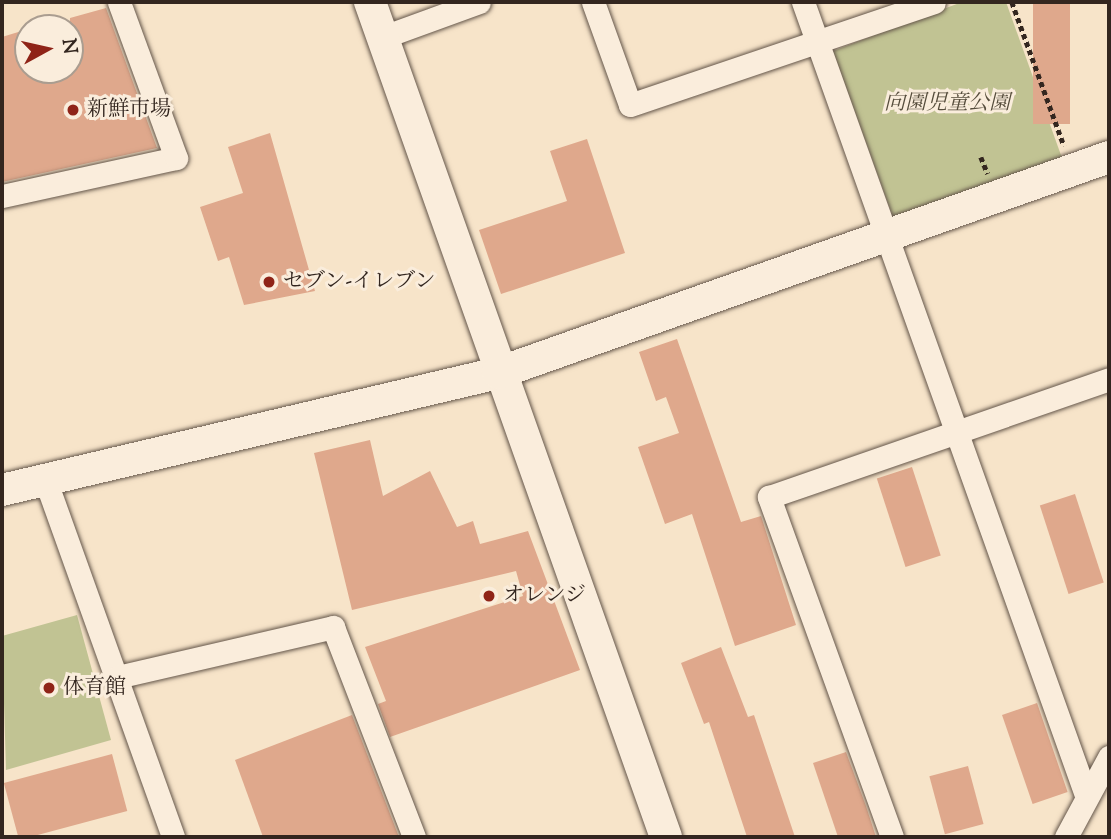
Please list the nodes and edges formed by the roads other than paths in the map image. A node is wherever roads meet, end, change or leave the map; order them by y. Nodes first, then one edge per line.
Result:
1 (119, 2) edge
2 (370, 2) edge
3 (479, 2) edge
4 (593, 2) edge
5 (803, 2) edge
6 (934, 2) edge
7 (383, 37) junction
8 (818, 44) junction
9 (1109, 157) edge
10 (2, 196) edge
11 (886, 236) junction
12 (498, 373) junction
13 (1109, 379) edge
14 (958, 432) junction
15 (45, 479) junction
16 (2, 490) edge
17 (117, 677) junction
18 (1109, 757) edge
19 (1086, 796) junction
20 (173, 837) edge
21 (414, 837) edge
22 (666, 837) edge
23 (892, 837) edge
24 (1066, 837) edge

1 - 10 street
2 - 7 street
3 - 7 street
4 - 8 street
5 - 8 street
6 - 8 street
7 - 12 street
8 - 11 street
9 - 11 street
11 - 12 street
11 - 14 street
12 - 15 street
12 - 22 street
13 - 14 street
14 - 19 street
14 - 23 street
15 - 16 street
15 - 17 street
17 - 20 street
17 - 21 street
18 - 19 street
19 - 24 street

